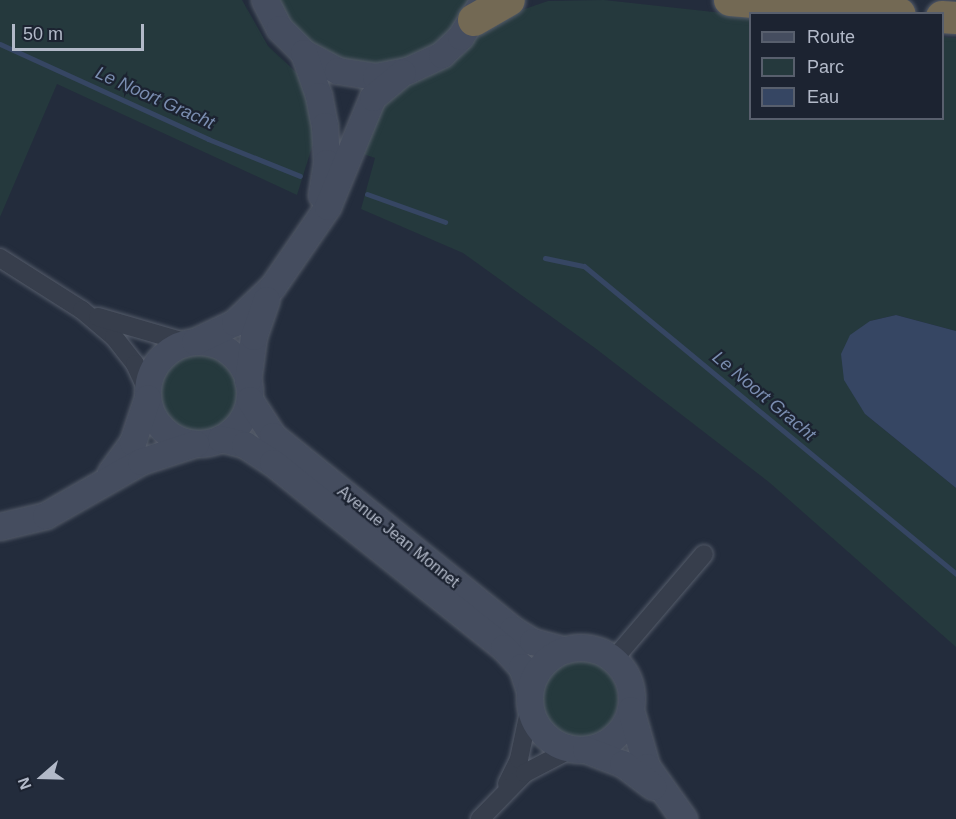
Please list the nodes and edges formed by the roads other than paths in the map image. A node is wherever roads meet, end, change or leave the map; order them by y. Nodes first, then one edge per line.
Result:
1 (509, 0) edge
2 (730, 0) edge
3 (265, 5) edge
4 (478, 10) edge
5 (875, 12) edge
6 (304, 53) junction
7 (403, 73) junction
8 (309, 236) junction
9 (0, 258) edge
10 (273, 287) junction
11 (82, 310) junction
12 (192, 342) junction
13 (249, 390) junction
14 (148, 395) junction
15 (221, 439) junction
16 (196, 444) junction
17 (99, 487) junction
18 (0, 527) edge
19 (704, 554) dead end
20 (563, 650) junction
21 (614, 659) junction
22 (530, 699) junction
23 (631, 710) junction
24 (578, 749) junction
25 (501, 793) junction
26 (679, 813) edge
27 (480, 819) edge

1 - 4 highway
2 - 5 highway
3 - 6 main road
4 - 7 main road
6 - 7 main road
6 - 8 main road
7 - 8 main road
8 - 10 main road
9 - 11 street
10 - 12 main road
10 - 13 main road
11 - 12 street
11 - 14 street
12 - 13 main road
12 - 14 main road
13 - 15 main road
13 - 20 main road, Avenue Jean Monnet
14 - 16 main road
14 - 17 main road
15 - 16 main road
15 - 22 main road, Avenue Jean Monnet
16 - 17 main road
17 - 18 main road
19 - 21 street
20 - 21 main road
20 - 22 main road
21 - 23 main road
22 - 24 main road
22 - 25 street
23 - 24 main road
23 - 26 main road
24 - 25 street
24 - 26 main road
25 - 27 street

